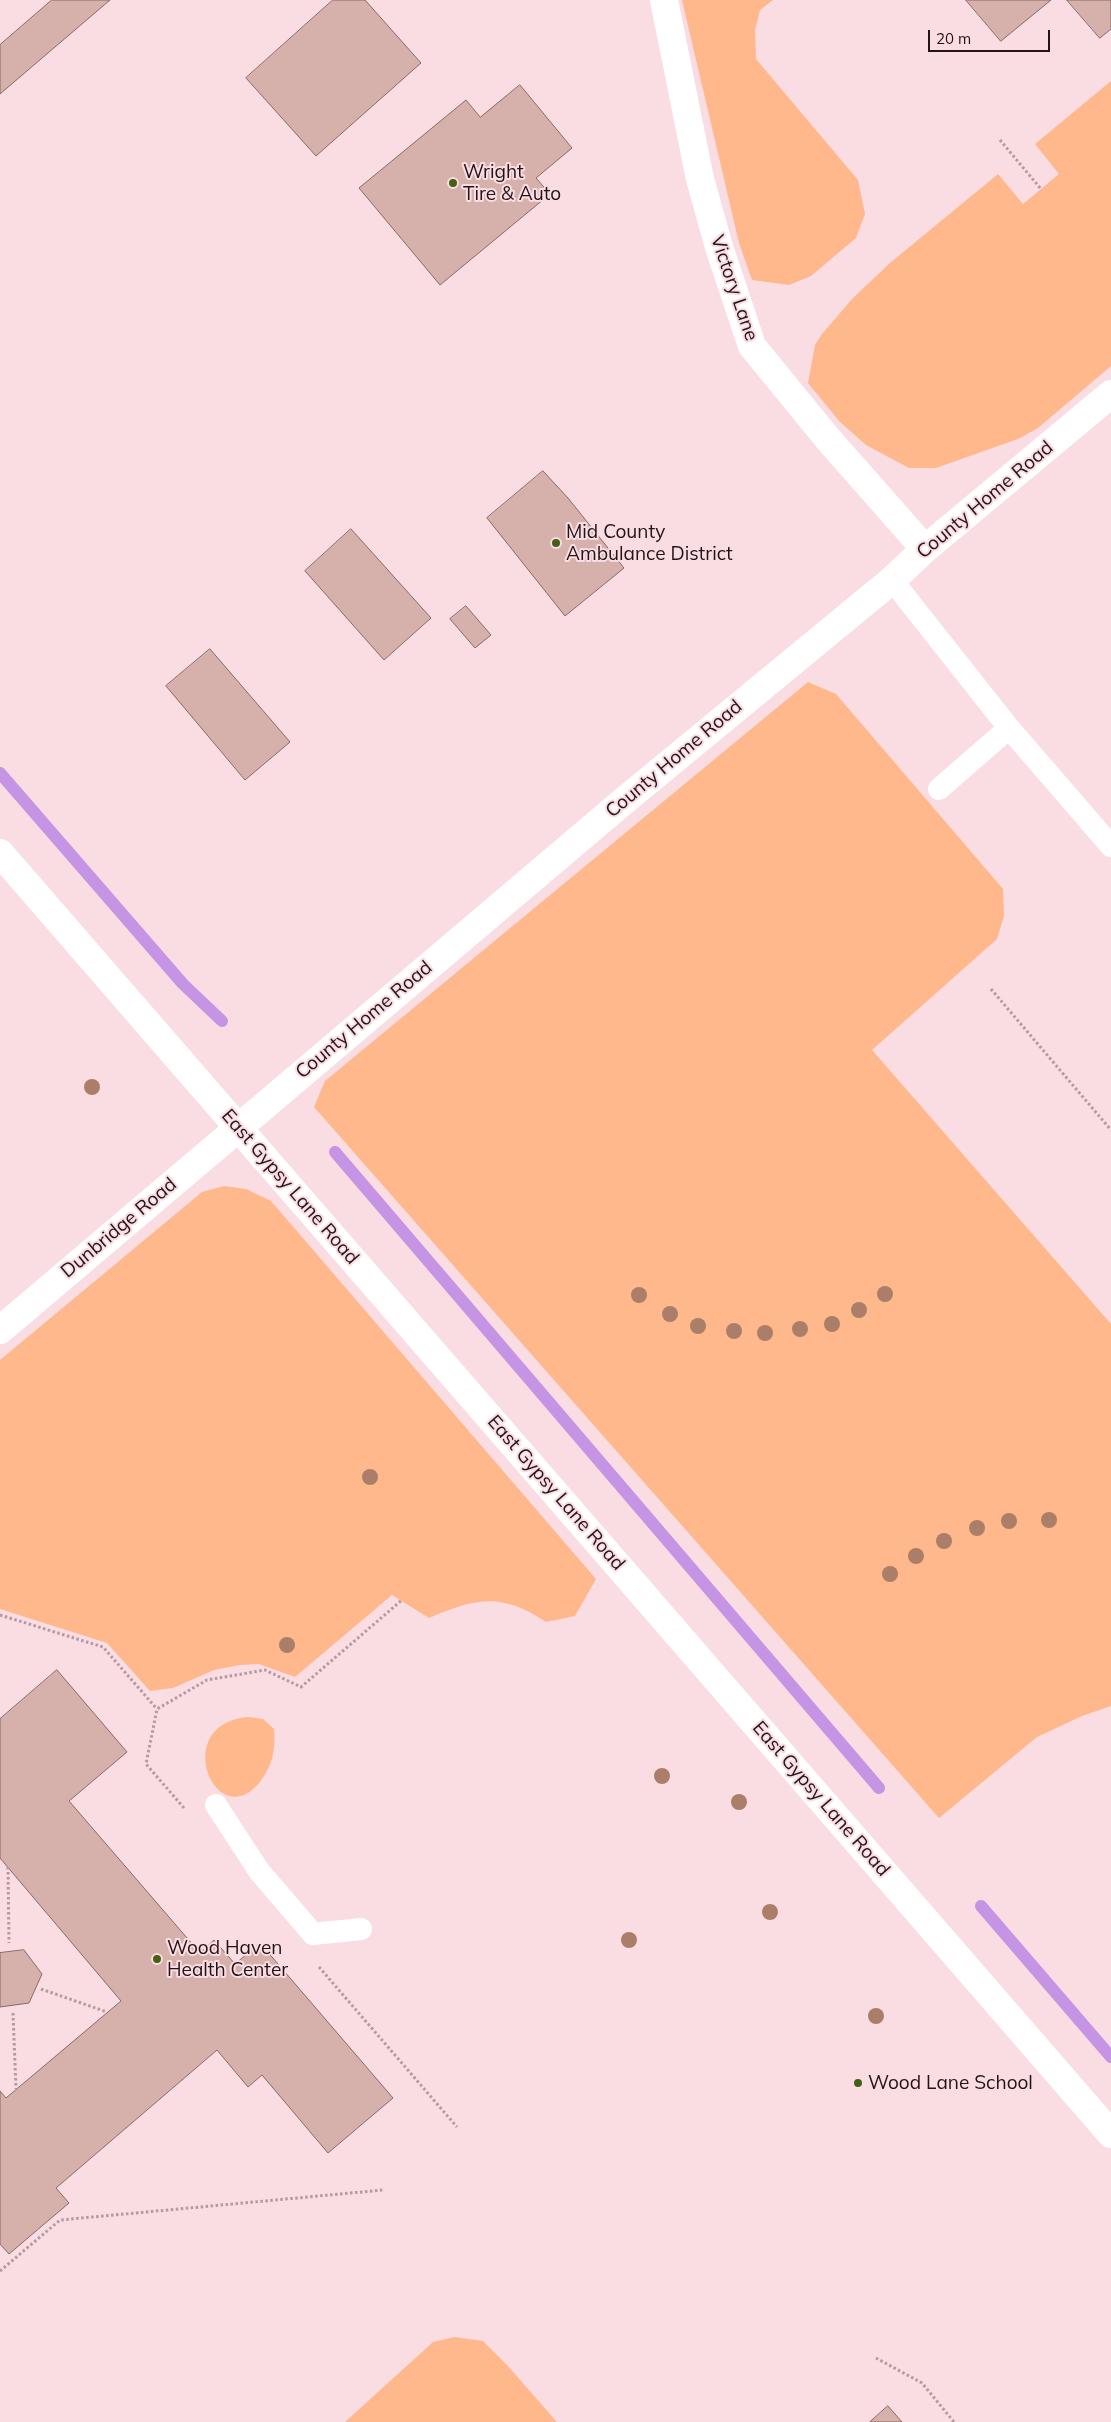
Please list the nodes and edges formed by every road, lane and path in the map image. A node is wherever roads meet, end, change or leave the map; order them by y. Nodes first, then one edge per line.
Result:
1 (664, 0) edge
2 (1000, 140) dead end
3 (1041, 189) dead end
4 (1111, 394) edge
5 (925, 549) junction
6 (892, 580) junction
7 (1009, 728) junction
8 (938, 790) dead end
9 (1111, 846) edge
10 (0, 853) edge
11 (991, 988) dead end
12 (238, 1127) junction
13 (1111, 1130) edge
14 (0, 1330) edge
15 (402, 1600) dead end
16 (0, 1615) edge
17 (157, 1709) junction
18 (216, 1805) dead end
19 (185, 1810) dead end
20 (8, 1867) dead end
21 (361, 1929) dead end
22 (9, 1943) dead end
23 (315, 1961) dead end
24 (41, 1990) dead end
25 (107, 2012) dead end
26 (13, 2013) dead end
27 (16, 2090) dead end
28 (457, 2127) dead end
29 (1111, 2134) edge
30 (382, 2190) dead end
31 (0, 2271) edge
32 (876, 2358) dead end
33 (954, 2422) edge

1 - 5 street, Victory Lane
2 - 3 path
4 - 5 street, County Home Road
5 - 6 street, County Home Road
6 - 7 lane
6 - 12 street, County Home Road
7 - 8 lane
7 - 9 lane
10 - 12 street, East Gypsy Lane Road
11 - 13 path
12 - 14 street, Dunbridge Road
12 - 29 street, East Gypsy Lane Road
15 - 17 path
16 - 17 path
17 - 19 path
18 - 21 lane
20 - 22 path
23 - 28 path
24 - 25 path
26 - 27 path
30 - 31 path
32 - 33 path

